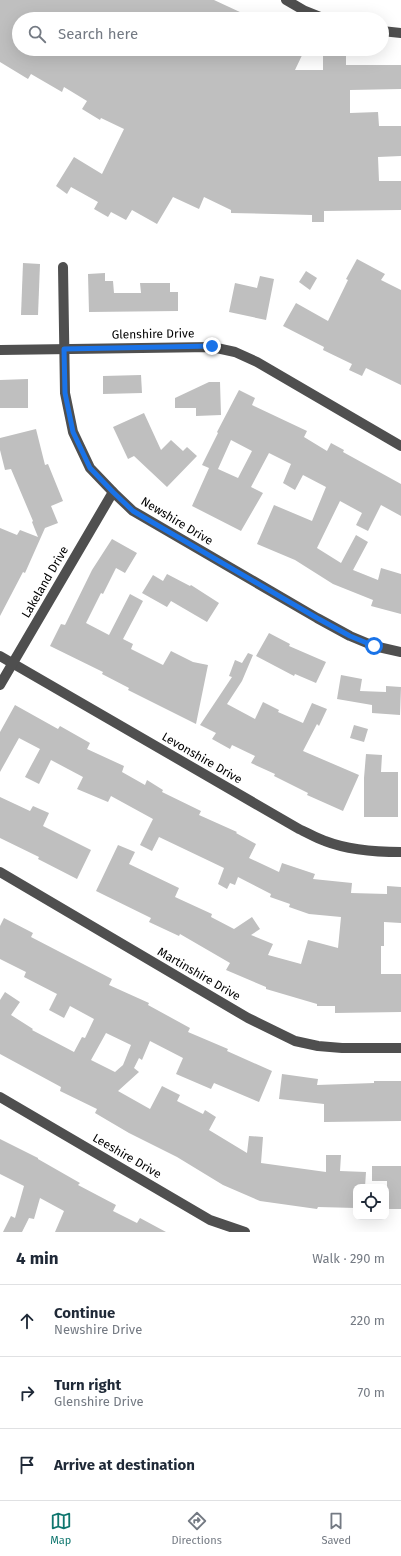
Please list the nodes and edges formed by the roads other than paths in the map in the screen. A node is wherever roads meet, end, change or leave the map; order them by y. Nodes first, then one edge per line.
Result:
1 (286, 0) edge
2 (308, 12) edge
3 (389, 32) edge
4 (401, 33) edge
5 (63, 267) dead end
6 (64, 349) junction
7 (0, 350) edge
8 (401, 446) edge
9 (113, 492) junction
10 (401, 652) edge
11 (0, 656) edge
12 (13, 663) junction
13 (0, 685) edge
14 (401, 852) edge
15 (0, 872) edge
16 (401, 1048) edge
17 (2, 1101) edge
18 (245, 1232) edge

1 - 2 street
3 - 4 street
5 - 6 street, Newshire Drive
6 - 7 street, Glenshire Drive
6 - 8 street, Glenshire Drive
6 - 9 street, Newshire Drive
9 - 10 street, Newshire Drive
9 - 12 street, Lakeland Drive
11 - 12 street, Levonshire Drive
12 - 13 street, Lakeland Drive
12 - 14 street, Levonshire Drive
15 - 16 street, Martinshire Drive
17 - 18 street, Leeshire Drive

